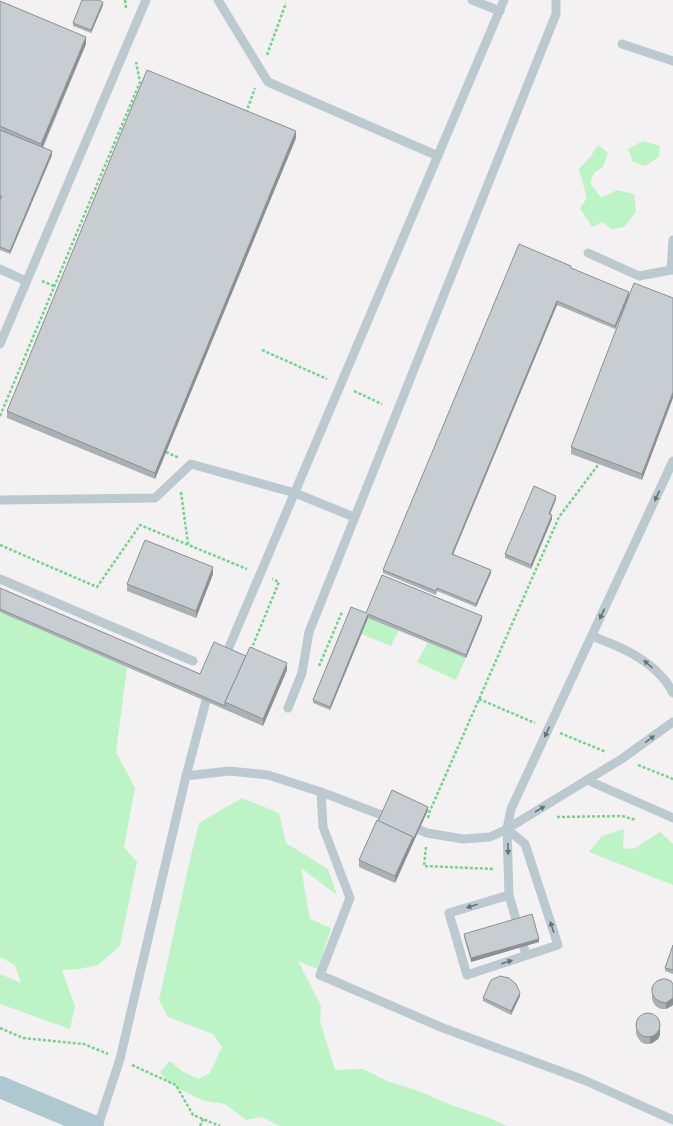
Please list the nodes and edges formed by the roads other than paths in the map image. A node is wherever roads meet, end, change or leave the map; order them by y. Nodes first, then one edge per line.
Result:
1 (146, 0) edge
2 (218, 0) edge
3 (472, 0) edge
4 (504, 0) edge
5 (556, 0) edge
6 (500, 11) junction
7 (622, 44) dead end
8 (673, 61) edge
9 (438, 156) junction
10 (673, 240) edge
11 (588, 254) dead end
12 (0, 269) edge
13 (672, 270) edge
14 (26, 280) junction
15 (0, 344) edge
16 (673, 461) edge
17 (294, 494) junction
18 (0, 500) edge
19 (354, 517) junction
20 (0, 579) edge
21 (592, 636) junction
22 (193, 661) dead end
23 (221, 666) edge
24 (215, 680) edge
25 (673, 694) edge
26 (288, 708) dead end
27 (673, 722) edge
28 (186, 776) junction
29 (587, 780) junction
30 (321, 792) junction
31 (673, 818) edge
32 (507, 829) junction
33 (509, 895) junction
34 (526, 956) junction
35 (0, 1087) edge
36 (673, 1120) edge
37 (93, 1126) edge
38 (98, 1126) edge

1 - 14 lane
2 - 9 lane
3 - 6 lane
4 - 6 lane
5 - 19 lane
6 - 9 lane
7 - 8 lane
9 - 17 lane
10 - 13 lane
11 - 13 lane
12 - 14 lane
14 - 15 lane
16 -> 21 lane
17 - 18 lane
17 - 19 lane
17 - 23 lane
19 - 26 lane
20 - 22 lane
25 -> 21 lane
21 -> 32 lane
24 - 28 lane
29 -> 27 lane
28 - 30 lane
28 - 38 lane
29 - 31 lane
32 -> 29 lane
30 - 32 lane
30 - 36 lane
32 -> 33 lane
34 -> 32 lane
33 - 34 lane
33 -> 34 lane
35 - 37 main road

